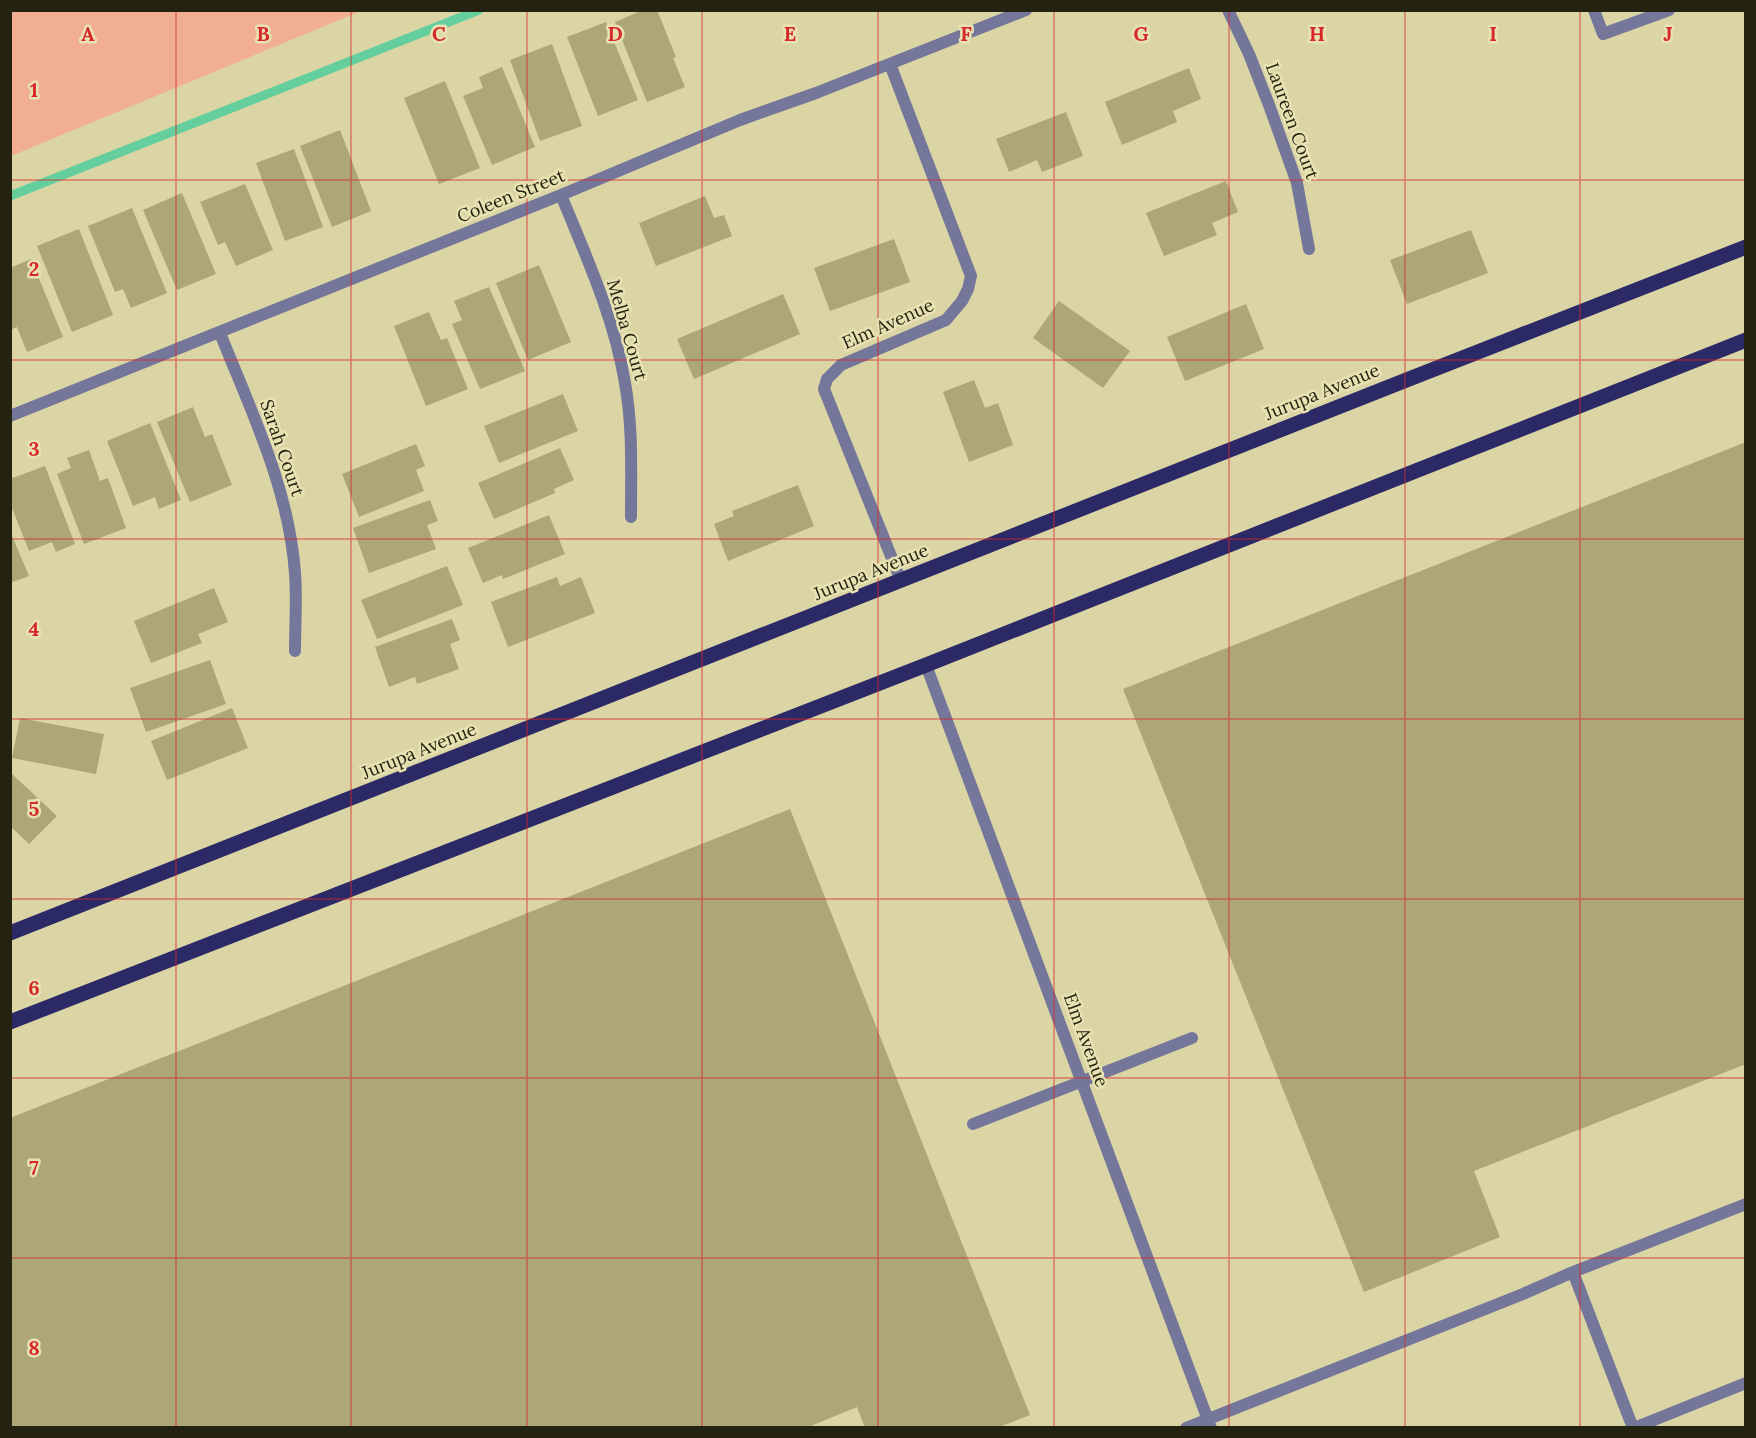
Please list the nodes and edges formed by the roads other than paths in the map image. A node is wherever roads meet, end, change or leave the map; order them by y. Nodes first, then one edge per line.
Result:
1 (1026, 10) edge
2 (1228, 10) edge
3 (1594, 10) edge
4 (1669, 10) edge
5 (890, 64) junction
6 (561, 195) junction
7 (1746, 247) edge
8 (1309, 249) dead end
9 (220, 333) junction
10 (1746, 340) edge
11 (10, 416) edge
12 (631, 517) dead end
13 (900, 581) junction
14 (295, 651) dead end
15 (926, 665) junction
16 (10, 933) edge
17 (10, 1022) edge
18 (1192, 1038) dead end
19 (1082, 1081) junction
20 (973, 1124) dead end
21 (1746, 1204) edge
22 (1574, 1272) junction
23 (1746, 1383) edge
24 (1209, 1423) edge
25 (1186, 1428) edge
26 (1634, 1428) edge

1 - 5 street, Coleen Street
2 - 8 street, Laureen Court
3 - 4 street
5 - 6 street, Coleen Street
5 - 13 street, Elm Avenue
6 - 9 street, Coleen Street
6 - 12 street, Melba Court
7 - 13 main road, Jurupa Avenue
9 - 11 street, Coleen Street
9 - 14 street, Sarah Court
10 - 15 main road
13 - 16 main road, Jurupa Avenue
15 - 17 main road
15 - 19 street, Elm Avenue
18 - 19 street
19 - 20 street
19 - 24 street, Elm Avenue
21 - 22 street
22 - 24 street
22 - 26 street
23 - 26 street
24 - 25 street

